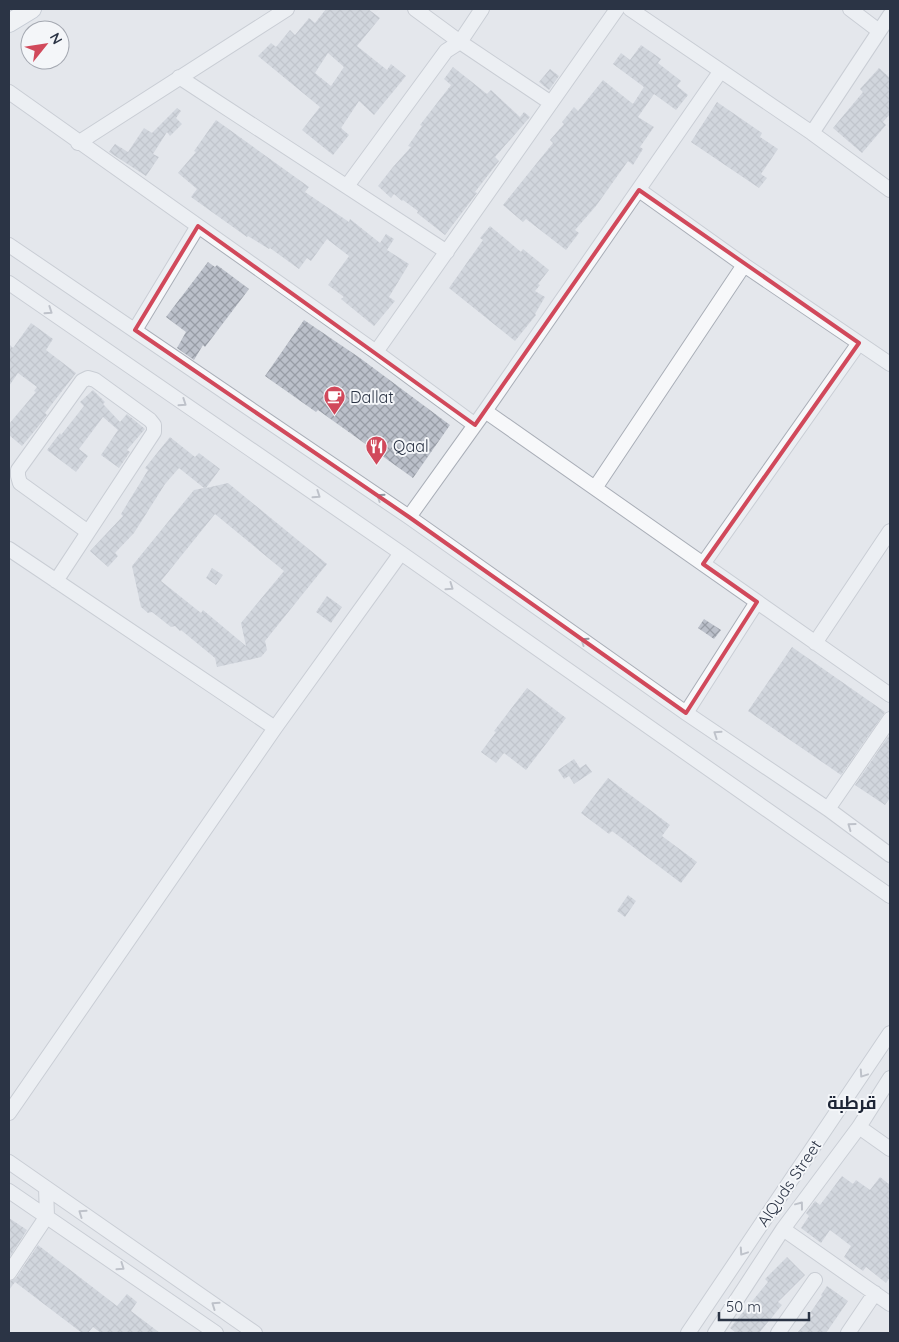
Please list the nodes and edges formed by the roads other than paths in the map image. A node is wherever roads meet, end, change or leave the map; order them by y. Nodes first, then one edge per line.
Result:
1 (32, 9) edge
2 (287, 9) edge
3 (415, 9) edge
4 (482, 9) edge
5 (617, 9) edge
6 (630, 9) edge
7 (850, 9) edge
8 (890, 15) edge
9 (9, 23) edge
10 (879, 31) junction
11 (460, 42) junction
12 (720, 72) junction
13 (179, 77) junction
14 (9, 92) edge
15 (551, 103) junction
16 (812, 133) junction
17 (78, 143) junction
18 (347, 186) junction
19 (639, 190) junction
20 (890, 190) edge
21 (198, 226) junction
22 (9, 245) edge
23 (446, 252) junction
24 (744, 264) junction
25 (9, 283) edge
26 (135, 330) junction
27 (859, 343) junction
28 (376, 352) junction
29 (890, 364) edge
30 (485, 411) junction
31 (475, 425) junction
32 (595, 488) junction
33 (409, 517) junction
34 (890, 531) edge
35 (88, 532) junction
36 (9, 549) edge
37 (401, 553) junction
38 (703, 564) junction
39 (56, 581) junction
40 (758, 602) junction
41 (815, 643) junction
42 (890, 695) edge
43 (686, 713) junction
44 (890, 719) edge
45 (275, 728) junction
46 (828, 809) junction
47 (890, 855) edge
48 (890, 896) edge
49 (890, 1033) edge
50 (890, 1078) edge
51 (9, 1114) edge
52 (859, 1126) junction
53 (890, 1149) edge
54 (9, 1162) edge
55 (46, 1188) junction
56 (9, 1190) edge
57 (47, 1216) junction
58 (783, 1228) junction
59 (9, 1273) edge
60 (815, 1280) dead end
61 (875, 1294) junction
62 (890, 1304) edge
63 (216, 1333) edge
64 (256, 1333) edge
65 (688, 1333) edge
66 (715, 1333) edge
67 (778, 1333) edge
68 (848, 1333) edge

1 - 9 main road
2 - 13 street
3 - 11 street
4 - 11 street
5 - 15 street
6 - 12 street
7 - 10 street
8 - 10 street
10 - 16 street
11 - 15 street
11 - 18 street
12 - 16 street
12 - 19 street
13 - 17 street
13 - 18 street
14 - 17 street
15 - 23 street
16 - 20 street
17 - 21 street
18 - 23 street
19 - 24 street
19 - 30 street
21 - 26 street
21 - 28 street
22 - 26 street
23 - 28 street
24 - 27 street
24 - 32 street
25 -> 37 street
33 -> 26 street
27 - 29 street
27 - 38 street
28 - 31 street
30 - 31 street
30 - 32 street
31 - 33 street
32 - 38 street
43 -> 33 street
34 - 41 street
35 - 35 street
35 - 39 street
36 - 39 street
37 - 45 street
37 -> 48 street
38 - 40 street
39 - 45 street
40 - 41 street
40 - 43 street
41 - 42 street
46 -> 43 street
44 - 46 street
45 - 51 street
47 -> 46 street
49 -> 65 street, AlQuds Street
50 - 52 street, AlQuds Street
52 - 53 street
58 -> 52 street, AlQuds Street
54 - 55 street
55 - 57 street
64 -> 55 street
56 - 57 street
57 - 59 street
57 -> 63 street
58 - 61 street
58 - 66 street, AlQuds Street
60 - 67 street
61 - 62 street
61 - 68 street

